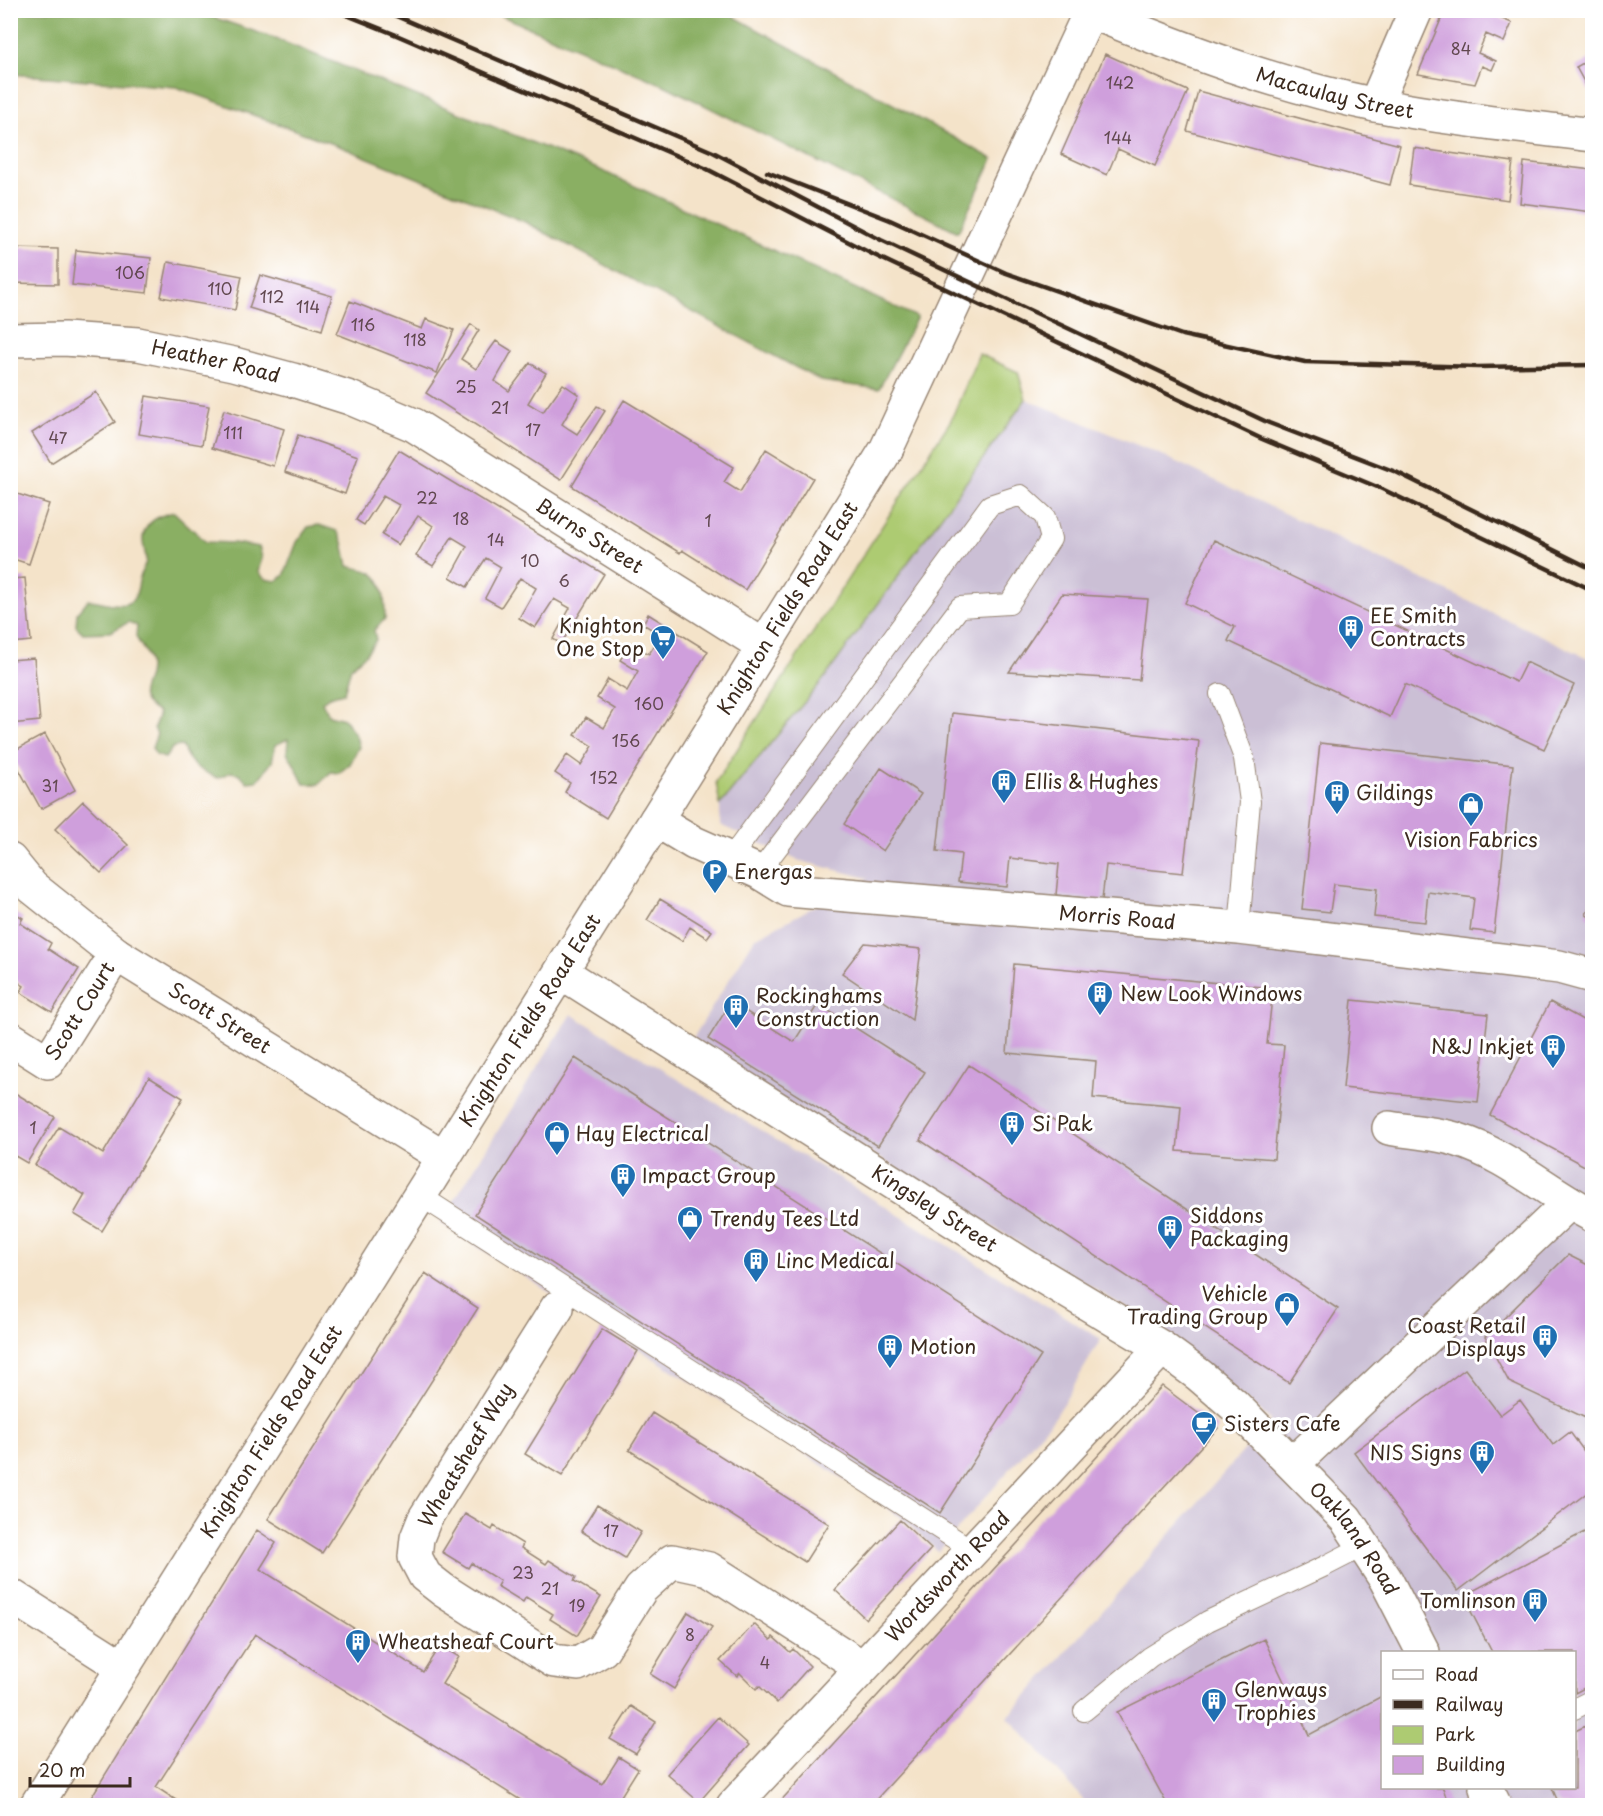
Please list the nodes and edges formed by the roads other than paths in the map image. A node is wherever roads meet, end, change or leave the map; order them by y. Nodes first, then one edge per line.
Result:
1 (1416, 10) edge
2 (1090, 11) edge
3 (1375, 105) junction
4 (1593, 135) edge
5 (10, 340) edge
6 (414, 425) joint
7 (764, 646) junction
8 (1220, 694) dead end
9 (656, 820) junction
10 (10, 860) edge
11 (745, 865) junction
12 (1239, 928) junction
13 (116, 954) junction
14 (561, 972) junction
15 (1593, 976) edge
16 (10, 1038) edge
17 (1389, 1128) dead end
18 (444, 1157) junction
19 (419, 1195) junction
20 (1581, 1209) edge
21 (557, 1308) dead end
22 (1162, 1348) junction
23 (1293, 1464) junction
24 (1364, 1546) junction
25 (972, 1550) junction
26 (10, 1595) edge
27 (1422, 1651) edge
28 (123, 1666) junction
29 (862, 1667) junction
30 (1593, 1700) edge
31 (1576, 1708) edge
32 (1084, 1711) dead end
33 (1486, 1789) edge
34 (36, 1806) edge
35 (733, 1806) edge
36 (1495, 1806) edge

1 - 3 street
2 - 3 street, Macaulay Street
2 - 7 street, Knighton Fields Road East
3 - 4 street, Macaulay Street
5 - 6 street, Heather Road
6 - 7 street, Burns Street
7 - 9 street, Knighton Fields Road East
8 - 12 lane
9 - 11 street, Morris Road
9 - 14 street, Knighton Fields Road East
10 - 13 street, Scott Street
11 - 11 lane
11 - 12 street, Morris Road
12 - 15 street, Morris Road
13 - 16 street, Scott Court
13 - 18 street, Scott Street
14 - 18 street, Knighton Fields Road East
14 - 22 street, Kingsley Street
17 - 20 street
18 - 19 street, Knighton Fields Road East
19 - 25 lane
19 - 28 street, Knighton Fields Road East
20 - 23 street
21 - 29 street, Wheatsheaf Way
22 - 23 street, Kingsley Street
22 - 25 street, Wordsworth Road
23 - 24 street, Oakland Road
24 - 27 street, Oakland Road
24 - 32 lane
25 - 29 street, Wordsworth Road
26 - 28 street
28 - 34 street, Knighton Fields Road East
29 - 35 street, Wordsworth Road
30 - 31 lane
33 - 36 street

